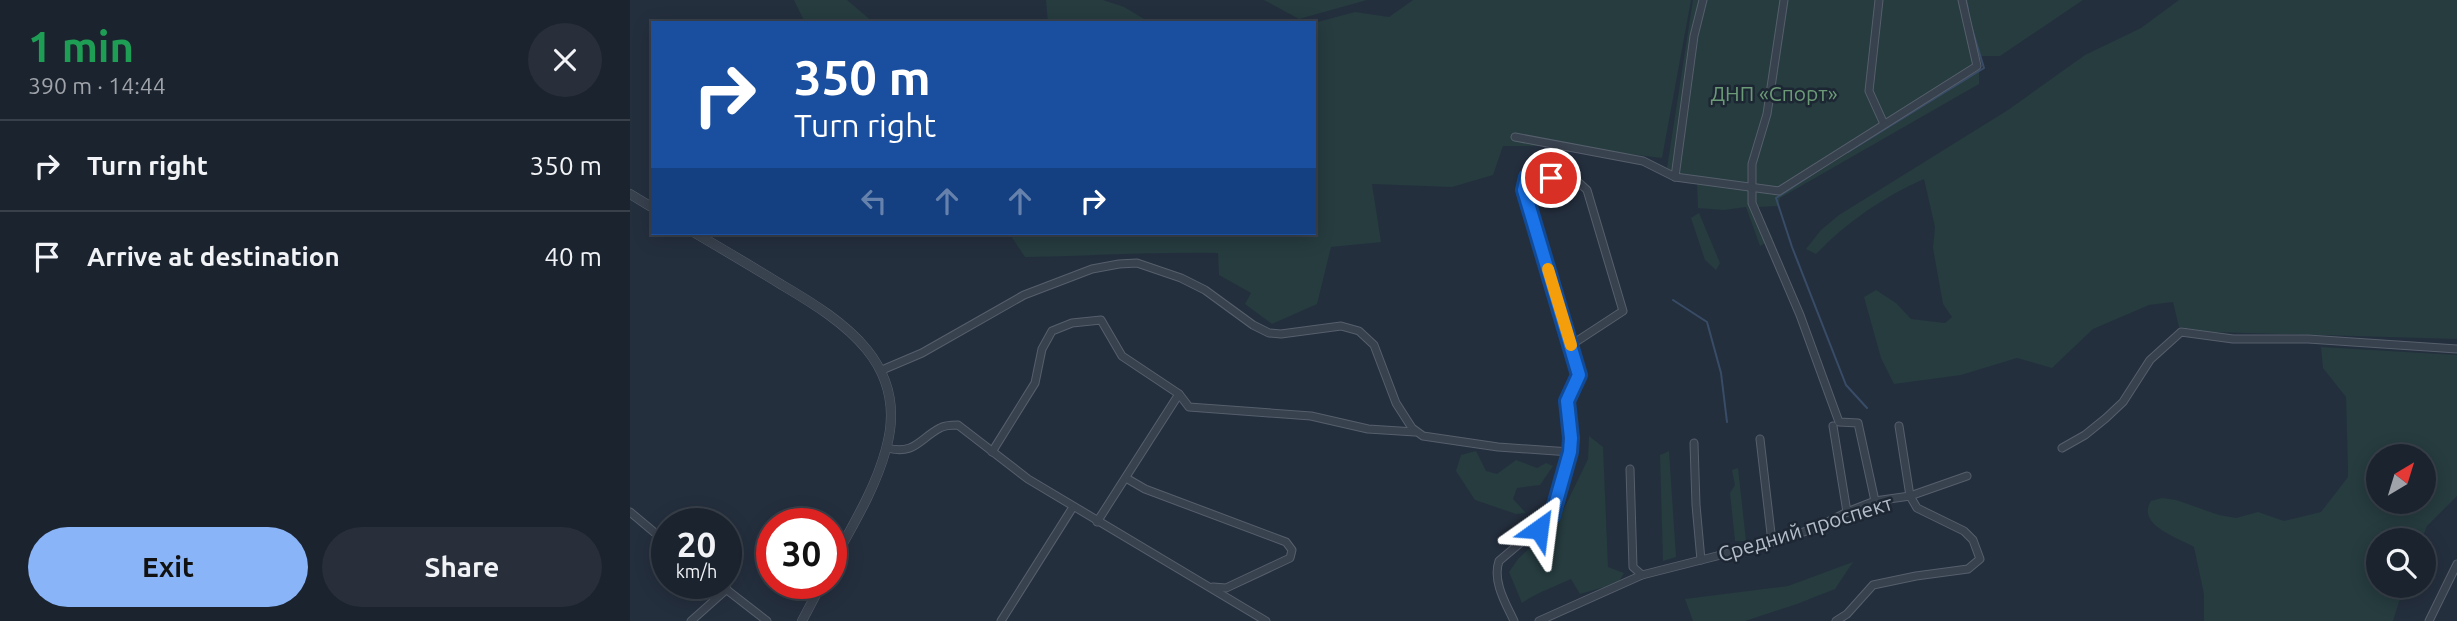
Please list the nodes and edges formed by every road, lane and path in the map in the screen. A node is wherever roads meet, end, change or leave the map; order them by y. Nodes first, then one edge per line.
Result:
1 (1703, 0) edge
2 (1784, 0) edge
3 (1879, 0) edge
4 (1962, 0) edge
5 (1884, 124) junction
6 (1515, 137) dead end
7 (1675, 177) junction
8 (1752, 186) junction
9 (630, 194) edge
10 (651, 207) edge
11 (698, 235) edge
12 (1572, 345) junction
13 (2457, 349) edge
14 (882, 370) junction
15 (1179, 394) junction
16 (1833, 426) dead end
17 (1899, 426) dead end
18 (1416, 432) junction
19 (1760, 439) dead end
20 (1694, 443) dead end
21 (887, 448) junction
22 (2062, 448) dead end
23 (992, 452) junction
24 (1570, 452) junction
25 (1630, 469) dead end
26 (1967, 476) dead end
27 (1126, 478) junction
28 (1910, 496) junction
29 (1875, 501) junction
30 (1073, 507) junction
31 (630, 512) edge
32 (1847, 512) junction
33 (1097, 522) junction
34 (651, 530) edge
35 (847, 534) edge
36 (1772, 542) junction
37 (1701, 560) junction
38 (2457, 564) edge
39 (1642, 575) junction
40 (1213, 587) junction
41 (716, 599) edge
42 (740, 599) edge
43 (814, 599) edge
44 (691, 621) edge
45 (767, 621) edge
46 (802, 621) edge
47 (1001, 621) edge
48 (1266, 621) edge
49 (1514, 621) edge
50 (1539, 621) edge
51 (1836, 621) edge
52 (2429, 621) edge

1 - 7 street
2 - 8 street
3 - 5 street
4 - 5 street
5 - 8 street
6 - 7 street
7 - 8 street
8 - 29 street
9 - 10 street
11 - 14 street
12 - 12 street
12 - 24 street
13 - 22 street
14 - 18 street
14 - 21 street
15 - 18 street
15 - 23 street
15 - 27 street
16 - 32 street
17 - 28 street
18 - 24 street
19 - 36 street
20 - 37 street
21 - 23 street
21 - 35 street
23 - 30 street
24 - 49 street
25 - 39 street
26 - 28 street, Средний проспект
27 - 33 street
27 - 40 street
28 - 29 street, Средний проспект
28 - 51 street
29 - 32 street, Средний проспект
30 - 33 street
30 - 47 street
31 - 34 street
32 - 36 street, Средний проспект
33 - 40 street
36 - 37 street, Средний проспект
37 - 39 street, Средний проспект
38 - 52 street
39 - 50 street, Средний проспект
40 - 48 street
41 - 44 street
42 - 45 street
43 - 46 street

